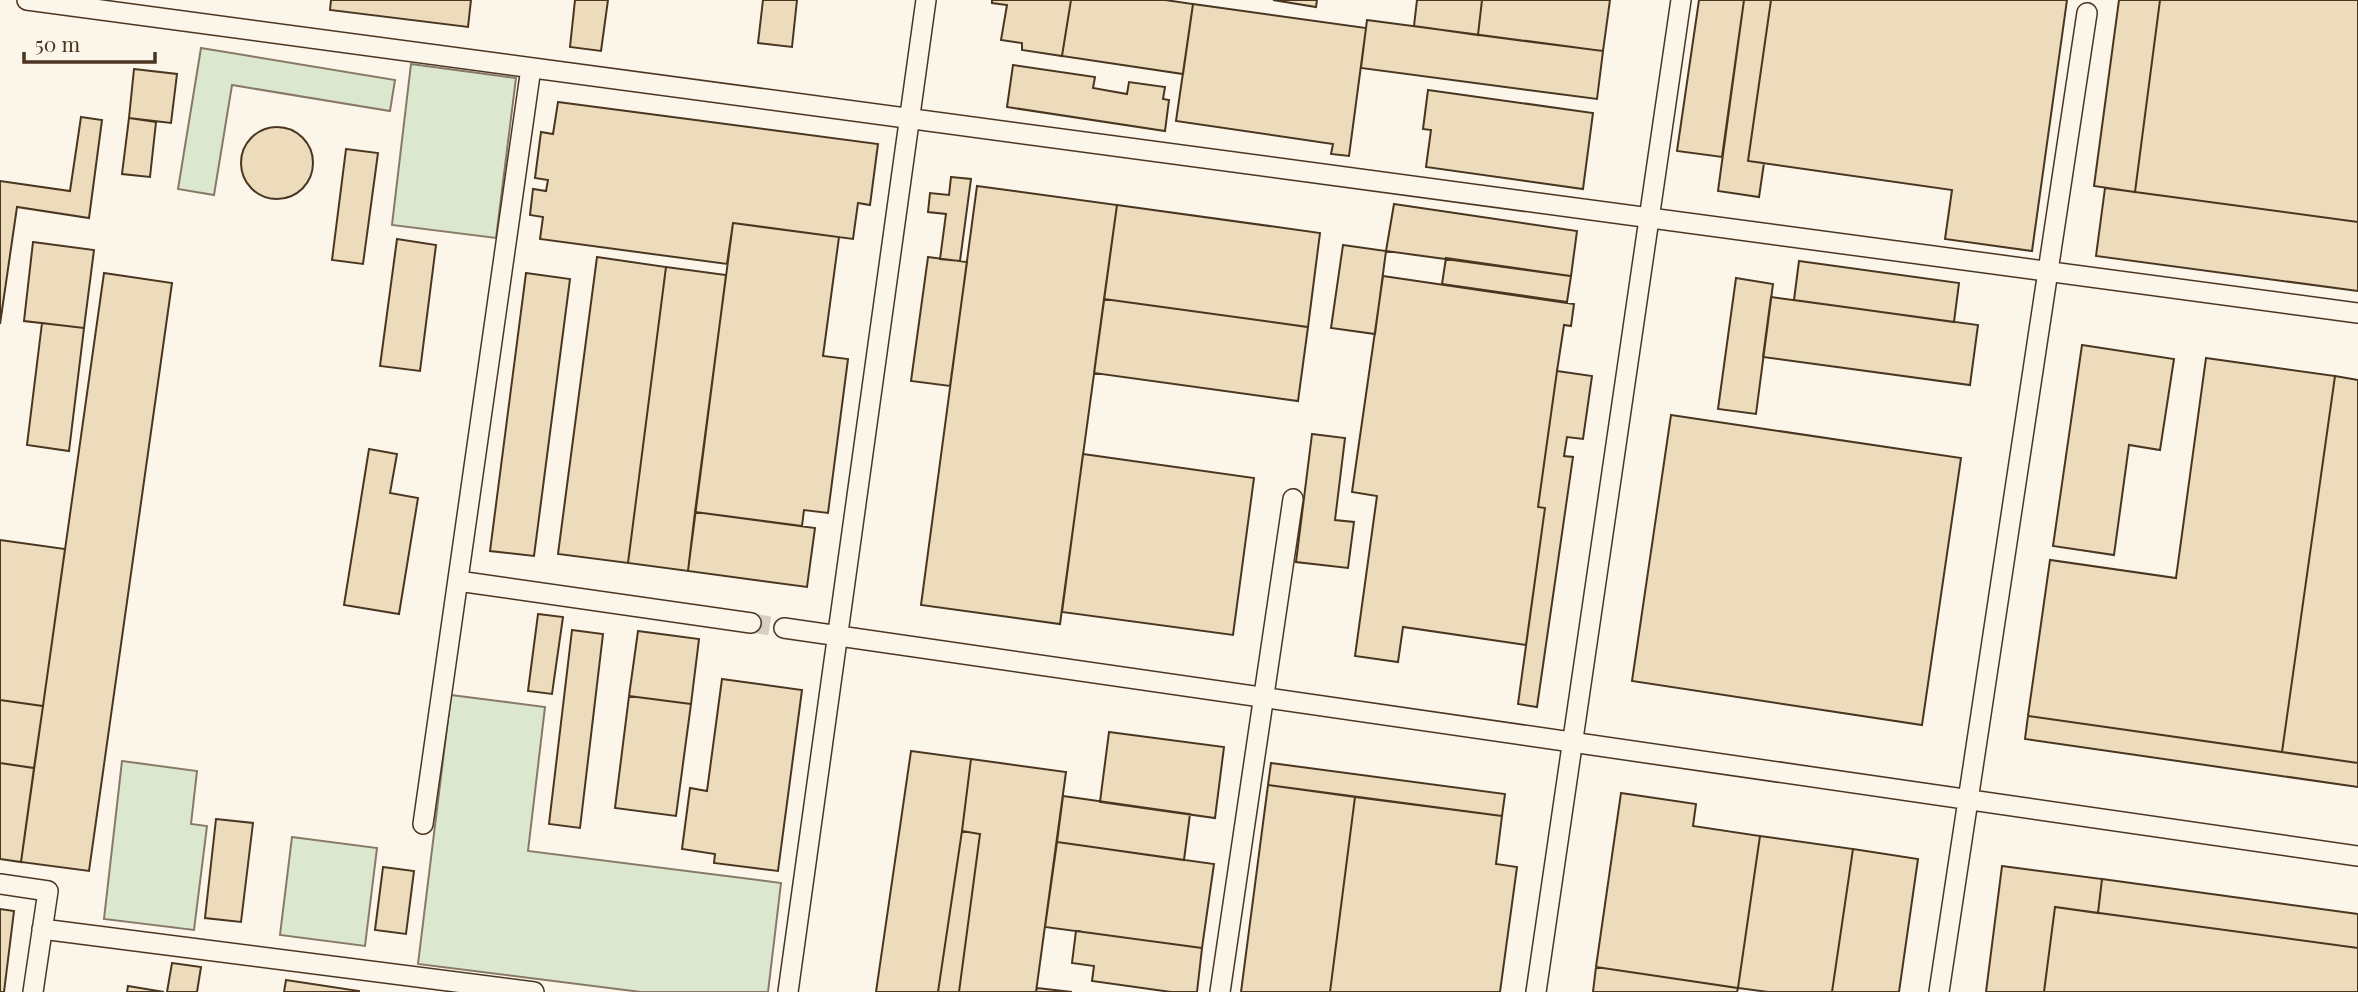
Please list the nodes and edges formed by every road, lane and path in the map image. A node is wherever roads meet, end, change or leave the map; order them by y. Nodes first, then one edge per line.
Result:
1 (27, 0) edge
2 (926, 0) edge
3 (1681, 0) edge
4 (2087, 13) dead end
5 (531, 68) junction
6 (910, 118) junction
7 (1649, 218) junction
8 (2048, 272) junction
9 (2358, 313) edge
10 (1293, 499) dead end
11 (458, 581) junction
12 (751, 623) tunnel mouth
13 (784, 628) tunnel mouth
14 (838, 635) junction
15 (1264, 697) junction
16 (1573, 742) junction
17 (1968, 800) junction
18 (424, 824) dead end
19 (2358, 856) edge
20 (0, 884) edge
21 (42, 929) junction
22 (33, 992) edge
23 (534, 992) edge
24 (788, 992) edge
25 (1220, 992) edge
26 (1536, 992) edge
27 (1940, 992) edge

1 - 5 lane
2 - 6 lane
3 - 7 lane
4 - 8 lane
5 - 6 lane
5 - 11 lane
6 - 7 lane
6 - 14 lane
7 - 8 lane
7 - 16 lane
8 - 9 lane
8 - 17 lane
10 - 15 lane
11 - 12 lane
11 - 18 lane
13 - 14 lane
14 - 15 lane
14 - 24 lane
15 - 16 lane
15 - 25 lane
16 - 17 lane
16 - 26 lane
17 - 19 lane
17 - 27 lane
20 - 21 lane
21 - 22 lane
21 - 23 lane

